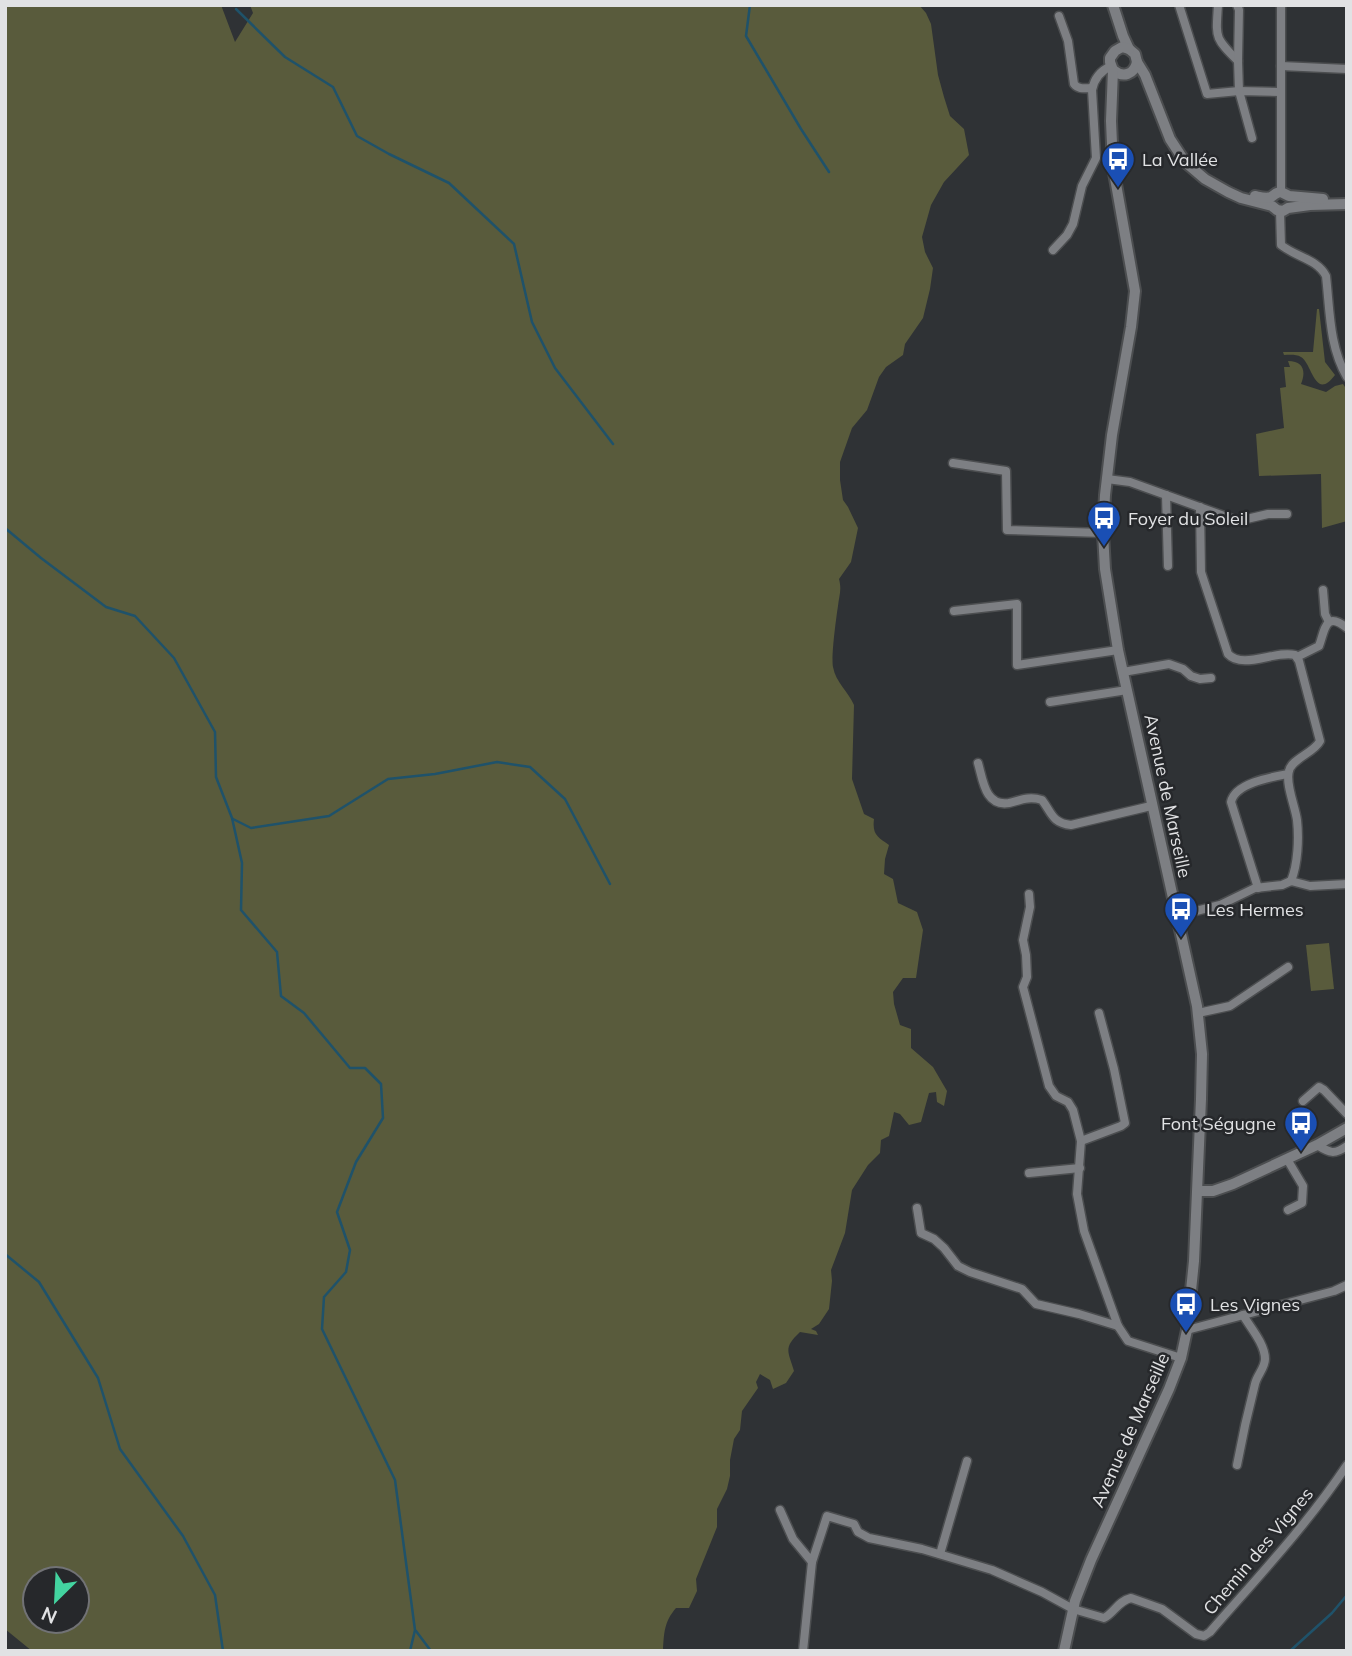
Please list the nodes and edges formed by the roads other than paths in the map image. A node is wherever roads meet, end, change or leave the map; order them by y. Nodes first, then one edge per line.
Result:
1 (1179, 5) edge
2 (1219, 5) edge
3 (1237, 5) edge
4 (1282, 5) edge
5 (1114, 10) edge
6 (1059, 16) dead end
7 (1129, 49) junction
8 (1115, 51) junction
9 (1238, 61) junction
10 (1137, 62) junction
11 (1281, 66) junction
12 (1112, 68) junction
13 (1347, 69) edge
14 (1127, 74) junction
15 (1092, 88) junction
16 (1149, 88) junction
17 (1239, 90) junction
18 (1280, 92) junction
19 (1112, 96) junction
20 (1252, 138) dead end
21 (1280, 202) junction
22 (1347, 203) edge
23 (1053, 250) dead end
24 (1347, 377) edge
25 (953, 463) dead end
26 (1107, 479) junction
27 (1166, 495) junction
28 (1200, 507) junction
29 (1287, 514) dead end
30 (1103, 533) junction
31 (1168, 566) dead end
32 (1323, 590) dead end
33 (954, 611) dead end
34 (1329, 622) junction
35 (1347, 628) edge
36 (1118, 650) junction
37 (1297, 657) junction
38 (1123, 672) junction
39 (1211, 678) dead end
40 (1127, 690) junction
41 (1050, 702) dead end
42 (978, 763) dead end
43 (1288, 774) junction
44 (1152, 806) junction
45 (1291, 881) junction
46 (1347, 884) edge
47 (1258, 888) junction
48 (1030, 894) dead end
49 (1177, 916) junction
50 (1287, 967) dead end
51 (1099, 1013) dead end
52 (1198, 1013) junction
53 (1303, 1101) dead end
54 (1347, 1114) edge
55 (1347, 1128) edge
56 (1082, 1141) junction
57 (1317, 1145) junction
58 (1347, 1146) edge
59 (1287, 1159) junction
60 (1080, 1168) junction
61 (1028, 1173) dead end
62 (1198, 1191) junction
63 (917, 1208) dead end
64 (1288, 1210) dead end
65 (1347, 1285) edge
66 (1243, 1315) junction
67 (1118, 1326) junction
68 (1187, 1330) junction
69 (1181, 1358) junction
70 (967, 1461) dead end
71 (1237, 1465) dead end
72 (1347, 1465) edge
73 (780, 1510) dead end
74 (940, 1554) junction
75 (812, 1562) junction
76 (1073, 1609) junction
77 (803, 1651) edge
78 (1064, 1651) edge

1 - 17 street
2 - 9 street
3 - 9 street
4 - 11 street
5 - 7 street
5 - 8 street
6 - 15 street
7 - 8 street
7 - 10 street
8 - 12 street
9 - 17 street
10 - 14 street
10 - 16 street
11 - 13 street
11 - 18 street
12 - 14 street
12 - 15 street
12 - 19 street, Avenue de Marseille
14 - 16 street
14 - 19 street
15 - 23 street
16 - 21 street
17 - 18 street
17 - 20 street
18 - 21 street
19 - 26 street, Avenue de Marseille
21 - 22 street
21 - 24 street
25 - 30 street
26 - 27 street
26 - 30 street, Avenue de Marseille
27 - 28 street
27 - 31 street
28 - 29 street
28 - 37 street
30 - 36 street, Avenue de Marseille
32 - 34 street
33 - 36 street
34 - 35 street
34 - 37 street
36 - 38 street, Avenue de Marseille
37 - 43 street
38 - 39 street
38 - 40 street, Avenue de Marseille
40 - 41 street
40 - 44 street, Avenue de Marseille
42 - 44 street
43 - 45 street
43 - 47 street
44 - 49 street, Avenue de Marseille
45 - 46 street
45 - 47 street
47 - 49 street
48 - 56 street
49 - 52 street, Avenue de Marseille
50 - 52 street
51 - 56 street
52 - 62 street, Avenue de Marseille
53 - 54 street
55 - 57 street
56 - 60 street
57 - 58 street
57 - 59 street
59 - 62 street
59 - 64 street
60 - 61 street
60 - 67 street
62 - 68 street, Avenue de Marseille
63 - 67 street
65 - 66 street
66 - 68 street
66 - 71 street
67 - 69 street
68 - 69 street, Avenue de Marseille
69 - 76 street, Avenue de Marseille
70 - 74 street
72 - 76 street, Chemin des Vignes
73 - 75 street
74 - 75 street
74 - 76 street
75 - 77 street
76 - 78 street, Avenue de Marseille

